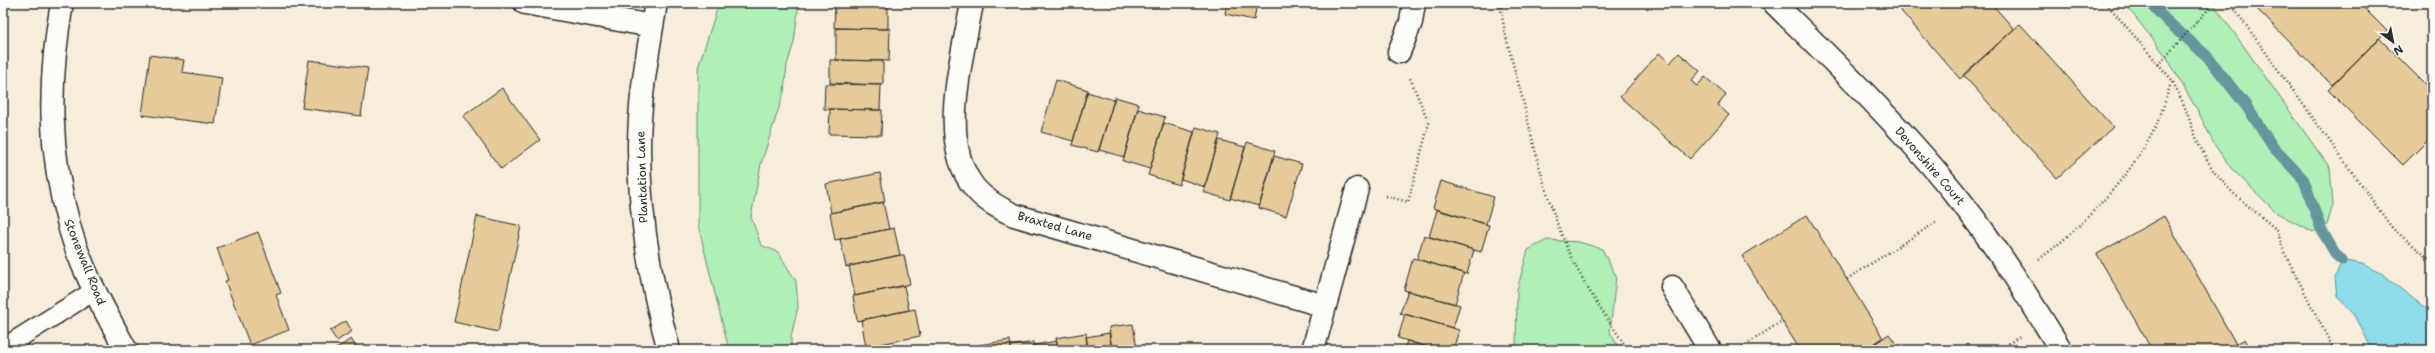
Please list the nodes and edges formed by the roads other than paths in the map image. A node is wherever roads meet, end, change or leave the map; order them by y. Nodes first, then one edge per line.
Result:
1 (62, 3) edge
2 (525, 3) edge
3 (656, 3) edge
4 (972, 3) edge
5 (1414, 3) edge
6 (1774, 3) edge
7 (652, 26) junction
8 (1400, 52) road end
9 (1357, 189) road end
10 (1672, 287) dead end
11 (94, 291) junction
12 (1325, 306) junction
13 (3, 348) edge
14 (126, 350) edge
15 (669, 350) edge
16 (1313, 350) edge
17 (1710, 350) edge
18 (2060, 350) edge

1 - 11 street, Stonewall Road
2 - 7 street
3 - 7 street, Plantation Lane
4 - 12 street, Braxted Lane
5 - 8 street
6 - 18 street, Devonshire Court
7 - 15 street, Plantation Lane
9 - 12 street
10 - 17 street
11 - 13 lane
11 - 14 street, Stonewall Road
12 - 16 street

